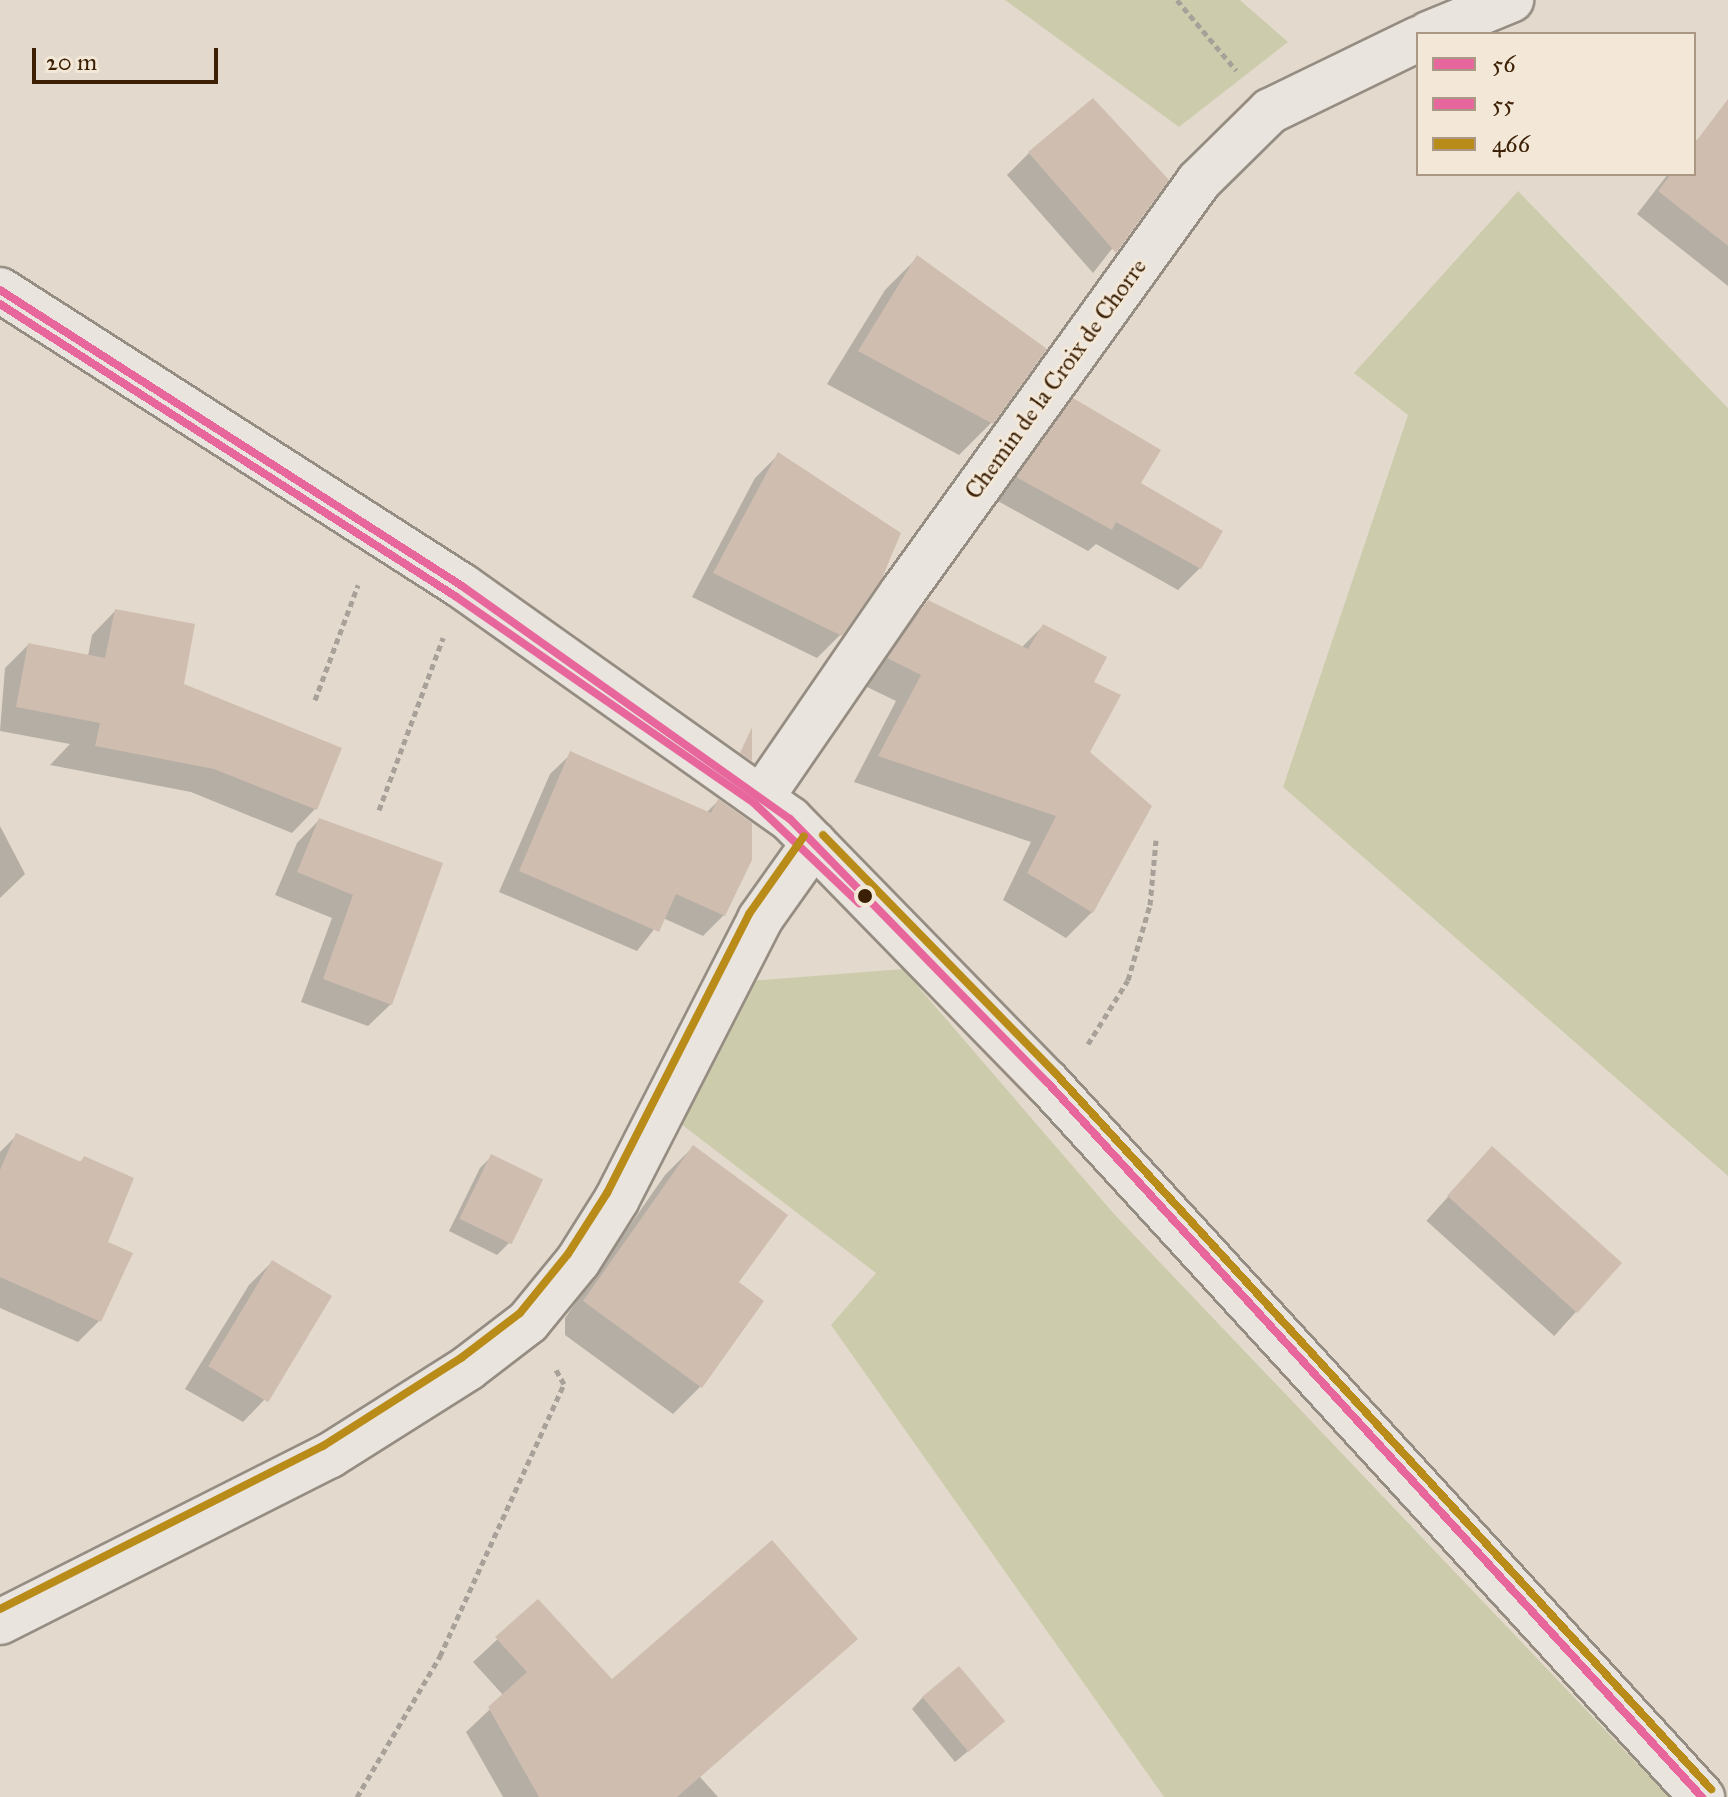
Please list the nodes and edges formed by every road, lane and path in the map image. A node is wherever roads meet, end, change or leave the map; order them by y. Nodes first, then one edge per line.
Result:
1 (1177, 0) edge
2 (1511, 0) edge
3 (1433, 32) edge
4 (1416, 40) edge
5 (1270, 111) junction
6 (0, 290) edge
7 (378, 532) junction
8 (462, 586) junction
9 (315, 700) dead end
10 (763, 795) junction
11 (379, 810) dead end
12 (1156, 840) dead end
13 (814, 843) junction
14 (1047, 1082) junction
15 (528, 1322) junction
16 (0, 1622) edge
17 (357, 1797) edge
18 (1702, 1797) edge

1 - 5 path
2 - 3 street
4 - 5 street, Chemin de la Croix de Chorre
5 - 10 street, Chemin de la Croix de Chorre
6 - 7 street
7 - 8 street
7 - 9 path
8 - 10 street
8 - 11 path
10 - 13 street
12 - 14 path
13 - 14 street
13 - 15 street
14 - 18 street
15 - 16 street
15 - 17 path

